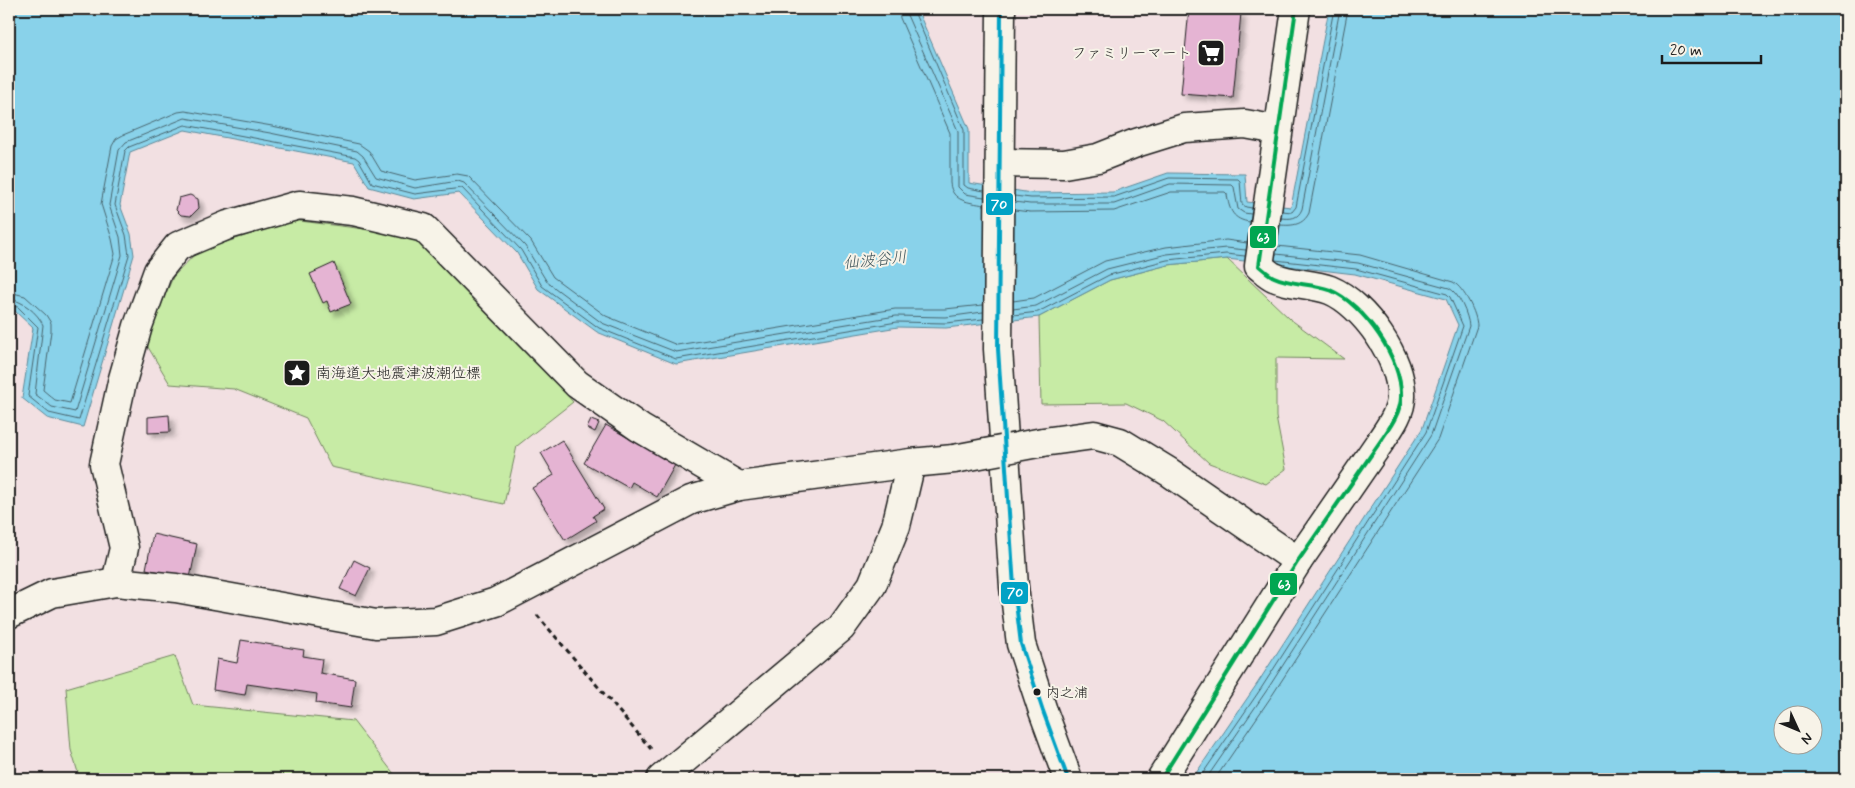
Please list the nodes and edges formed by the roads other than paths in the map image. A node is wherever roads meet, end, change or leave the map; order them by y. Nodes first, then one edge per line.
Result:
1 (1001, 9) edge
2 (1296, 9) edge
3 (1278, 130) junction
4 (1000, 170) junction
5 (911, 463) junction
6 (739, 486) junction
7 (1298, 561) junction
8 (116, 582) junction
9 (9, 614) edge
10 (666, 776) edge
11 (1068, 779) edge
12 (1161, 779) edge

1 - 4 street
2 - 3 street
3 - 4 street
3 - 7 street
4 - 11 street
5 - 6 street
5 - 7 street, bridge
5 - 10 street
6 - 8 street
6 - 8 street
7 - 12 street
8 - 9 street

